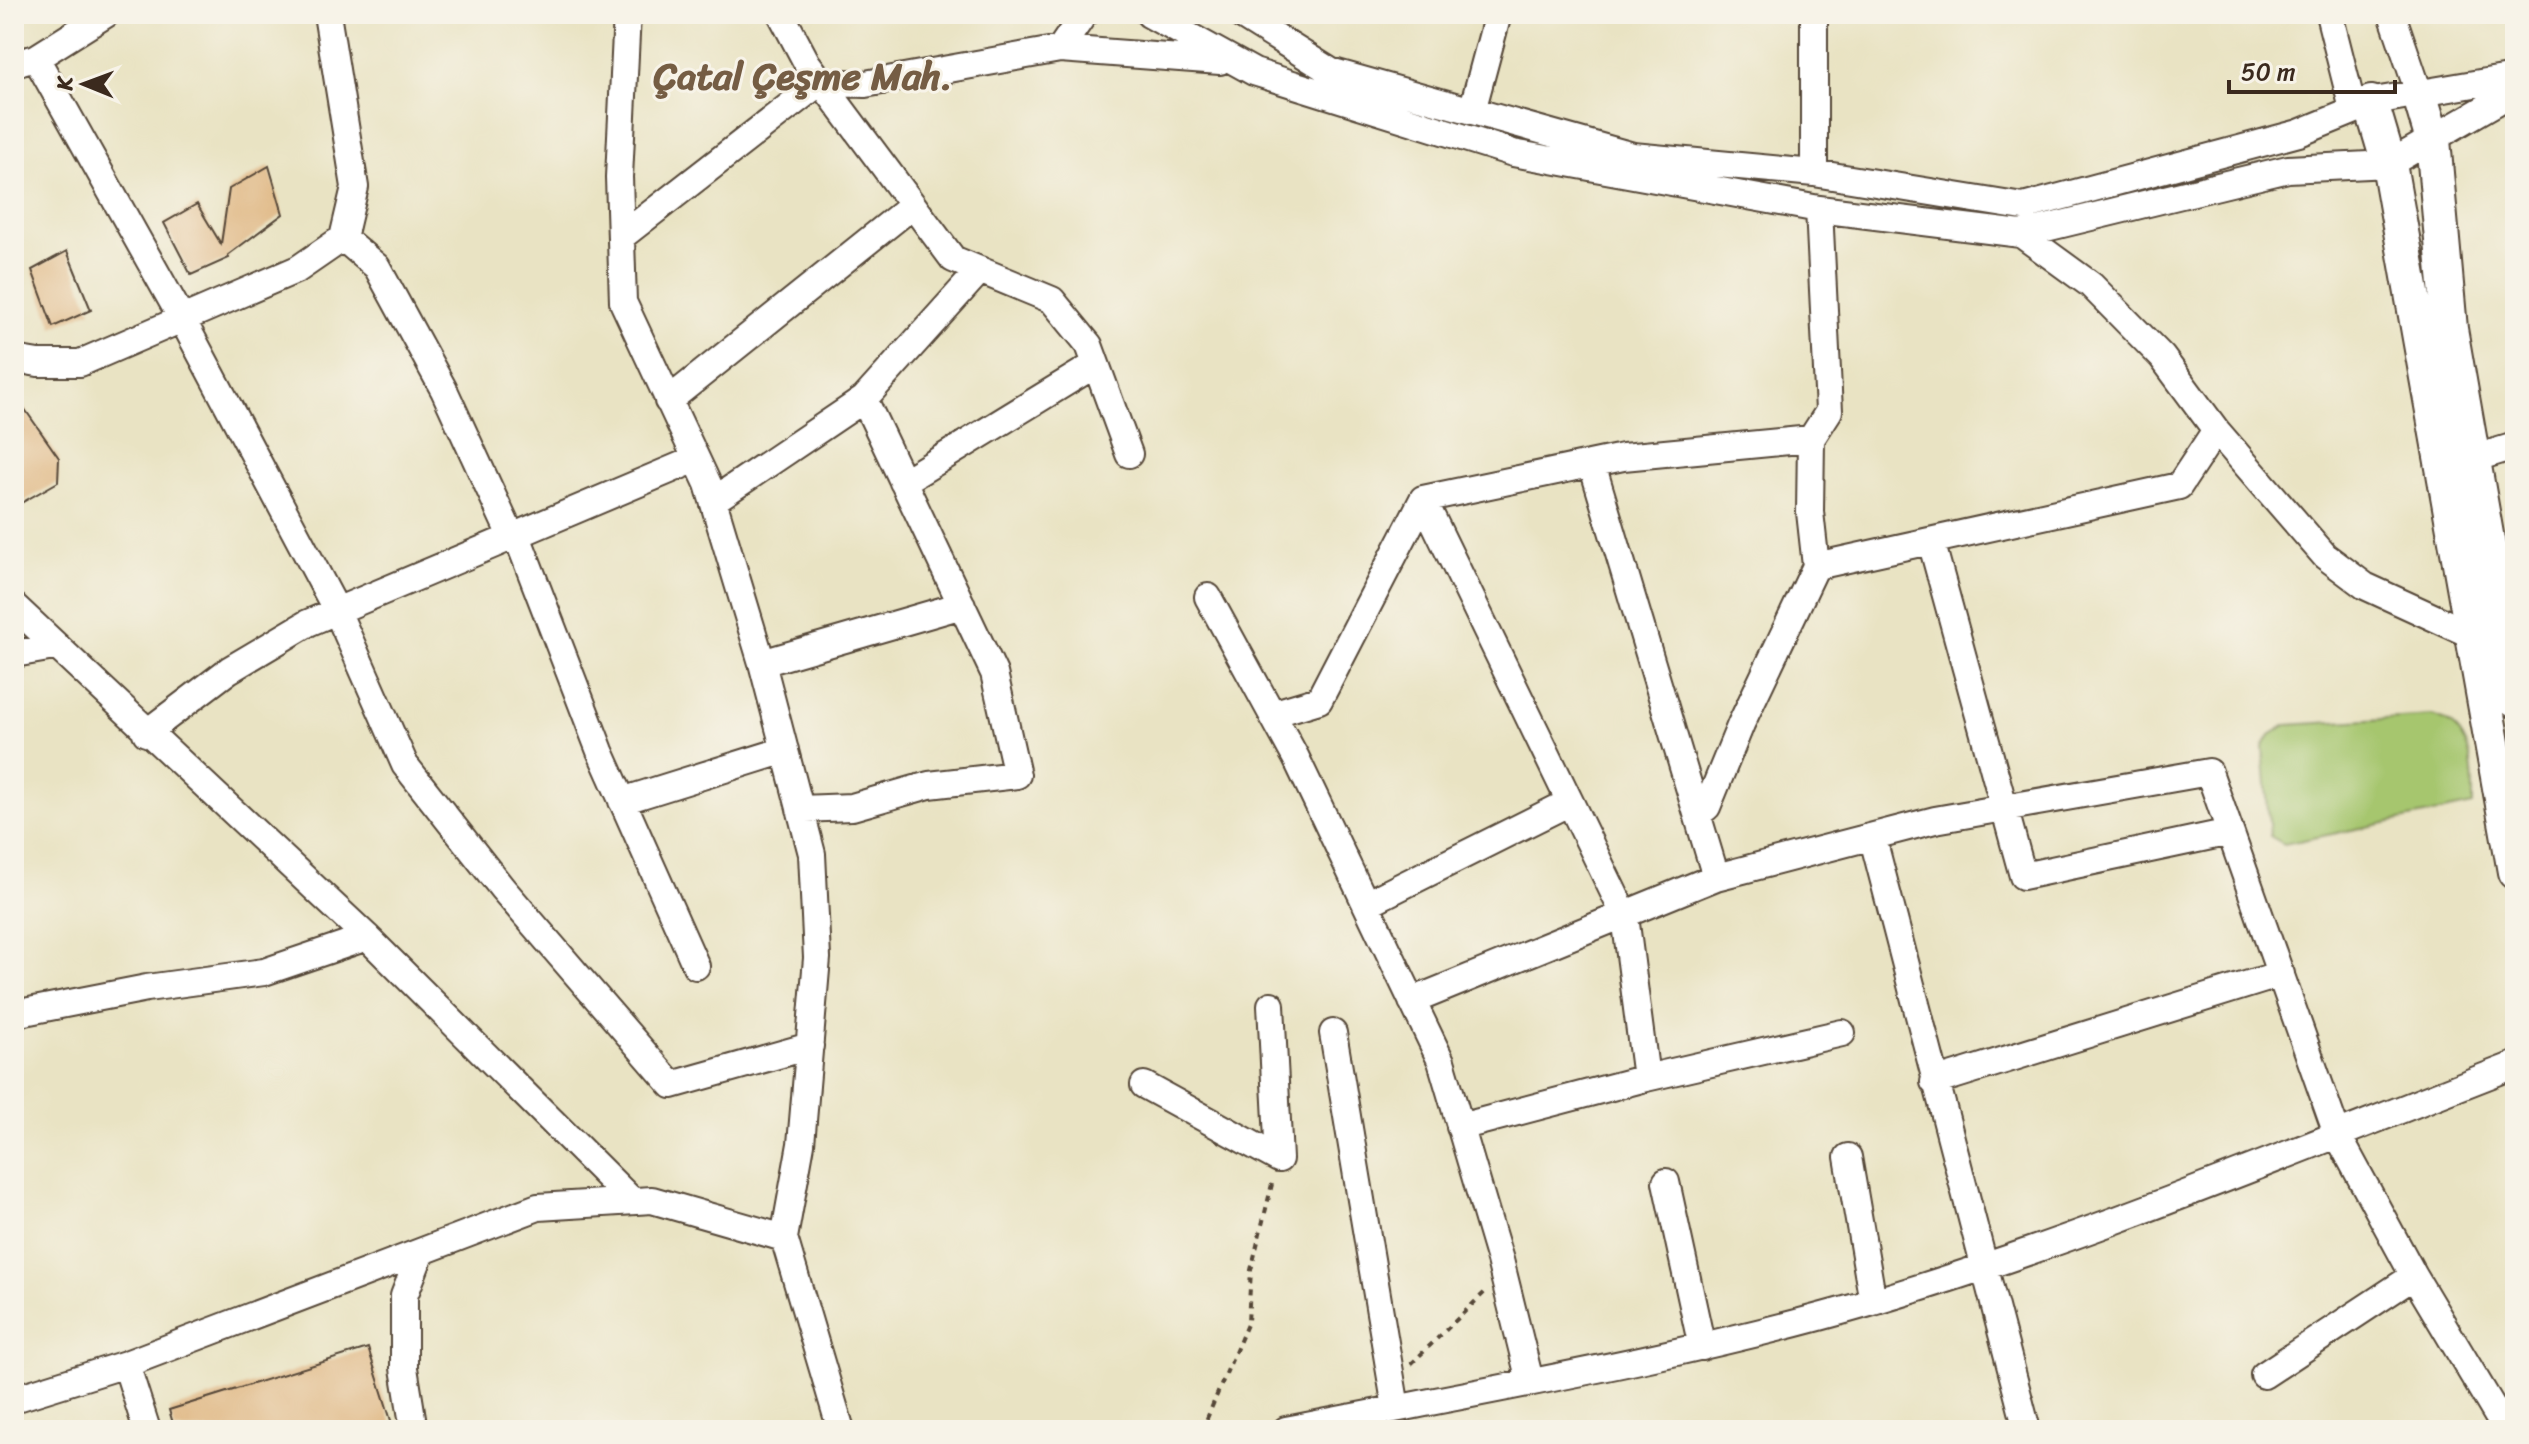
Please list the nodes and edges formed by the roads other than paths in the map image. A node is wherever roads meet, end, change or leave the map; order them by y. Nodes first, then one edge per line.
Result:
1 (106, 14) edge
2 (327, 14) edge
3 (627, 14) edge
4 (781, 14) edge
5 (1084, 14) edge
6 (1149, 14) edge
7 (1239, 14) edge
8 (1498, 14) edge
9 (1814, 14) edge
10 (2329, 14) edge
11 (2392, 14) edge
12 (1274, 24) edge
13 (1060, 49) junction
14 (25, 61) edge
15 (1231, 62) junction
16 (2515, 77) edge
17 (820, 82) junction
18 (2515, 91) edge
19 (2419, 93) junction
20 (2362, 106) junction
21 (1472, 111) junction
22 (2433, 140) junction
23 (2389, 164) junction
24 (1814, 173) junction
25 (913, 205) junction
26 (1819, 209) junction
27 (2021, 234) junction
28 (621, 237) junction
29 (343, 238) junction
30 (980, 270) junction
31 (181, 317) junction
32 (14, 359) edge
33 (1096, 364) junction
34 (864, 399) junction
35 (668, 401) junction
36 (2216, 430) junction
37 (1811, 439) junction
38 (2515, 446) edge
39 (1129, 454) dead end
40 (696, 459) junction
41 (2472, 459) junction
42 (1592, 464) junction
43 (903, 482) junction
44 (1423, 499) junction
45 (713, 501) junction
46 (514, 537) junction
47 (1931, 541) junction
48 (1816, 566) junction
49 (1208, 597) dead end
50 (962, 605) junction
51 (14, 606) edge
52 (337, 611) junction
53 (35, 632) edge
54 (2472, 635) junction
55 (14, 654) edge
56 (762, 663) junction
57 (2515, 700) edge
58 (1272, 714) junction
59 (146, 733) junction
60 (785, 750) junction
61 (622, 801) junction
62 (1570, 802) junction
63 (800, 809) junction
64 (2002, 809) junction
65 (1697, 814) junction
66 (2230, 832) junction
67 (1873, 839) junction
68 (2515, 872) edge
69 (1716, 877) junction
70 (1366, 904) junction
71 (1625, 916) junction
72 (367, 937) junction
73 (696, 966) dead end
74 (2281, 974) junction
75 (1412, 1001) junction
76 (1271, 1005) dead end
77 (14, 1014) edge
78 (1333, 1033) dead end
79 (1842, 1033) dead end
80 (810, 1046) junction
81 (2515, 1065) edge
82 (1646, 1078) junction
83 (1934, 1082) junction
84 (1144, 1085) dead end
85 (1460, 1127) junction
86 (2337, 1134) junction
87 (1848, 1157) dead end
88 (1666, 1182) dead end
89 (632, 1201) junction
90 (784, 1238) junction
91 (421, 1252) junction
92 (1982, 1266) junction
93 (2414, 1276) junction
94 (1873, 1302) junction
95 (1702, 1347) junction
96 (126, 1364) junction
97 (2264, 1375) dead end
98 (1530, 1381) junction
99 (1394, 1395) junction
100 (14, 1399) edge
101 (2515, 1418) edge
102 (147, 1430) edge
103 (414, 1430) edge
104 (841, 1430) edge
105 (1286, 1430) edge
106 (2027, 1430) edge
107 (2507, 1430) edge

1 - 14 street
2 - 29 street
3 - 28 street
4 - 17 street
5 - 13 street
6 - 15 street
7 - 12 street
8 - 21 street
9 - 24 street
10 - 20 street
11 - 19 street
12 - 21 street
13 - 15 street
13 - 17 street
14 - 31 street
15 - 26 street
16 - 19 street
17 - 25 street
17 - 28 street
18 - 22 street
19 - 20 street
19 - 22 main road
20 - 23 main road
20 - 24 street
21 - 24 street
22 - 23 street
22 - 41 main road
23 - 27 street
23 - 54 main road
25 - 30 street
25 - 35 street
26 - 27 street
26 - 37 street
27 - 36 street
28 - 35 street
29 - 31 street
29 - 46 street
30 - 33 street
30 - 34 street
31 - 32 street
31 - 52 street
33 - 39 street
33 - 43 street
34 - 43 street
34 - 45 street
35 - 40 street
36 - 47 street
36 - 54 street
37 - 42 street
37 - 48 street
38 - 41 street
40 - 45 street
40 - 46 street
41 - 57 main road
42 - 44 street
42 - 65 street
43 - 50 street
44 - 58 street
44 - 62 street
45 - 56 street
46 - 52 street
46 - 61 street
47 - 48 street
47 - 64 street
48 - 65 street
49 - 58 street
50 - 56 street
50 - 63 street
51 - 53 street
52 - 59 street
52 - 80 street
53 - 55 street
53 - 59 street
54 - 68 main road
56 - 60 street
58 - 70 street
59 - 72 street
60 - 61 street
60 - 63 street
61 - 73 street
62 - 70 street
62 - 71 street
63 - 80 street
64 - 66 street
64 - 66 street
64 - 67 street
65 - 69 street
66 - 74 street
67 - 69 street
67 - 83 street
69 - 71 street
70 - 75 street
71 - 75 street
71 - 82 street
72 - 77 street
72 - 89 street
74 - 83 street
74 - 86 street
75 - 85 street
76 - 84 street
78 - 99 street
79 - 82 street
80 - 90 street
81 - 86 street
82 - 85 street
83 - 92 street
85 - 98 street
86 - 92 street
86 - 93 street
87 - 94 street
88 - 95 street
89 - 90 street
89 - 91 street
90 - 104 street
91 - 96 street
91 - 103 street
92 - 94 street
92 - 106 street
93 - 97 street
93 - 107 street
94 - 95 street
95 - 98 street
96 - 100 street
96 - 102 street
98 - 99 street
99 - 105 street
101 - 107 main road

